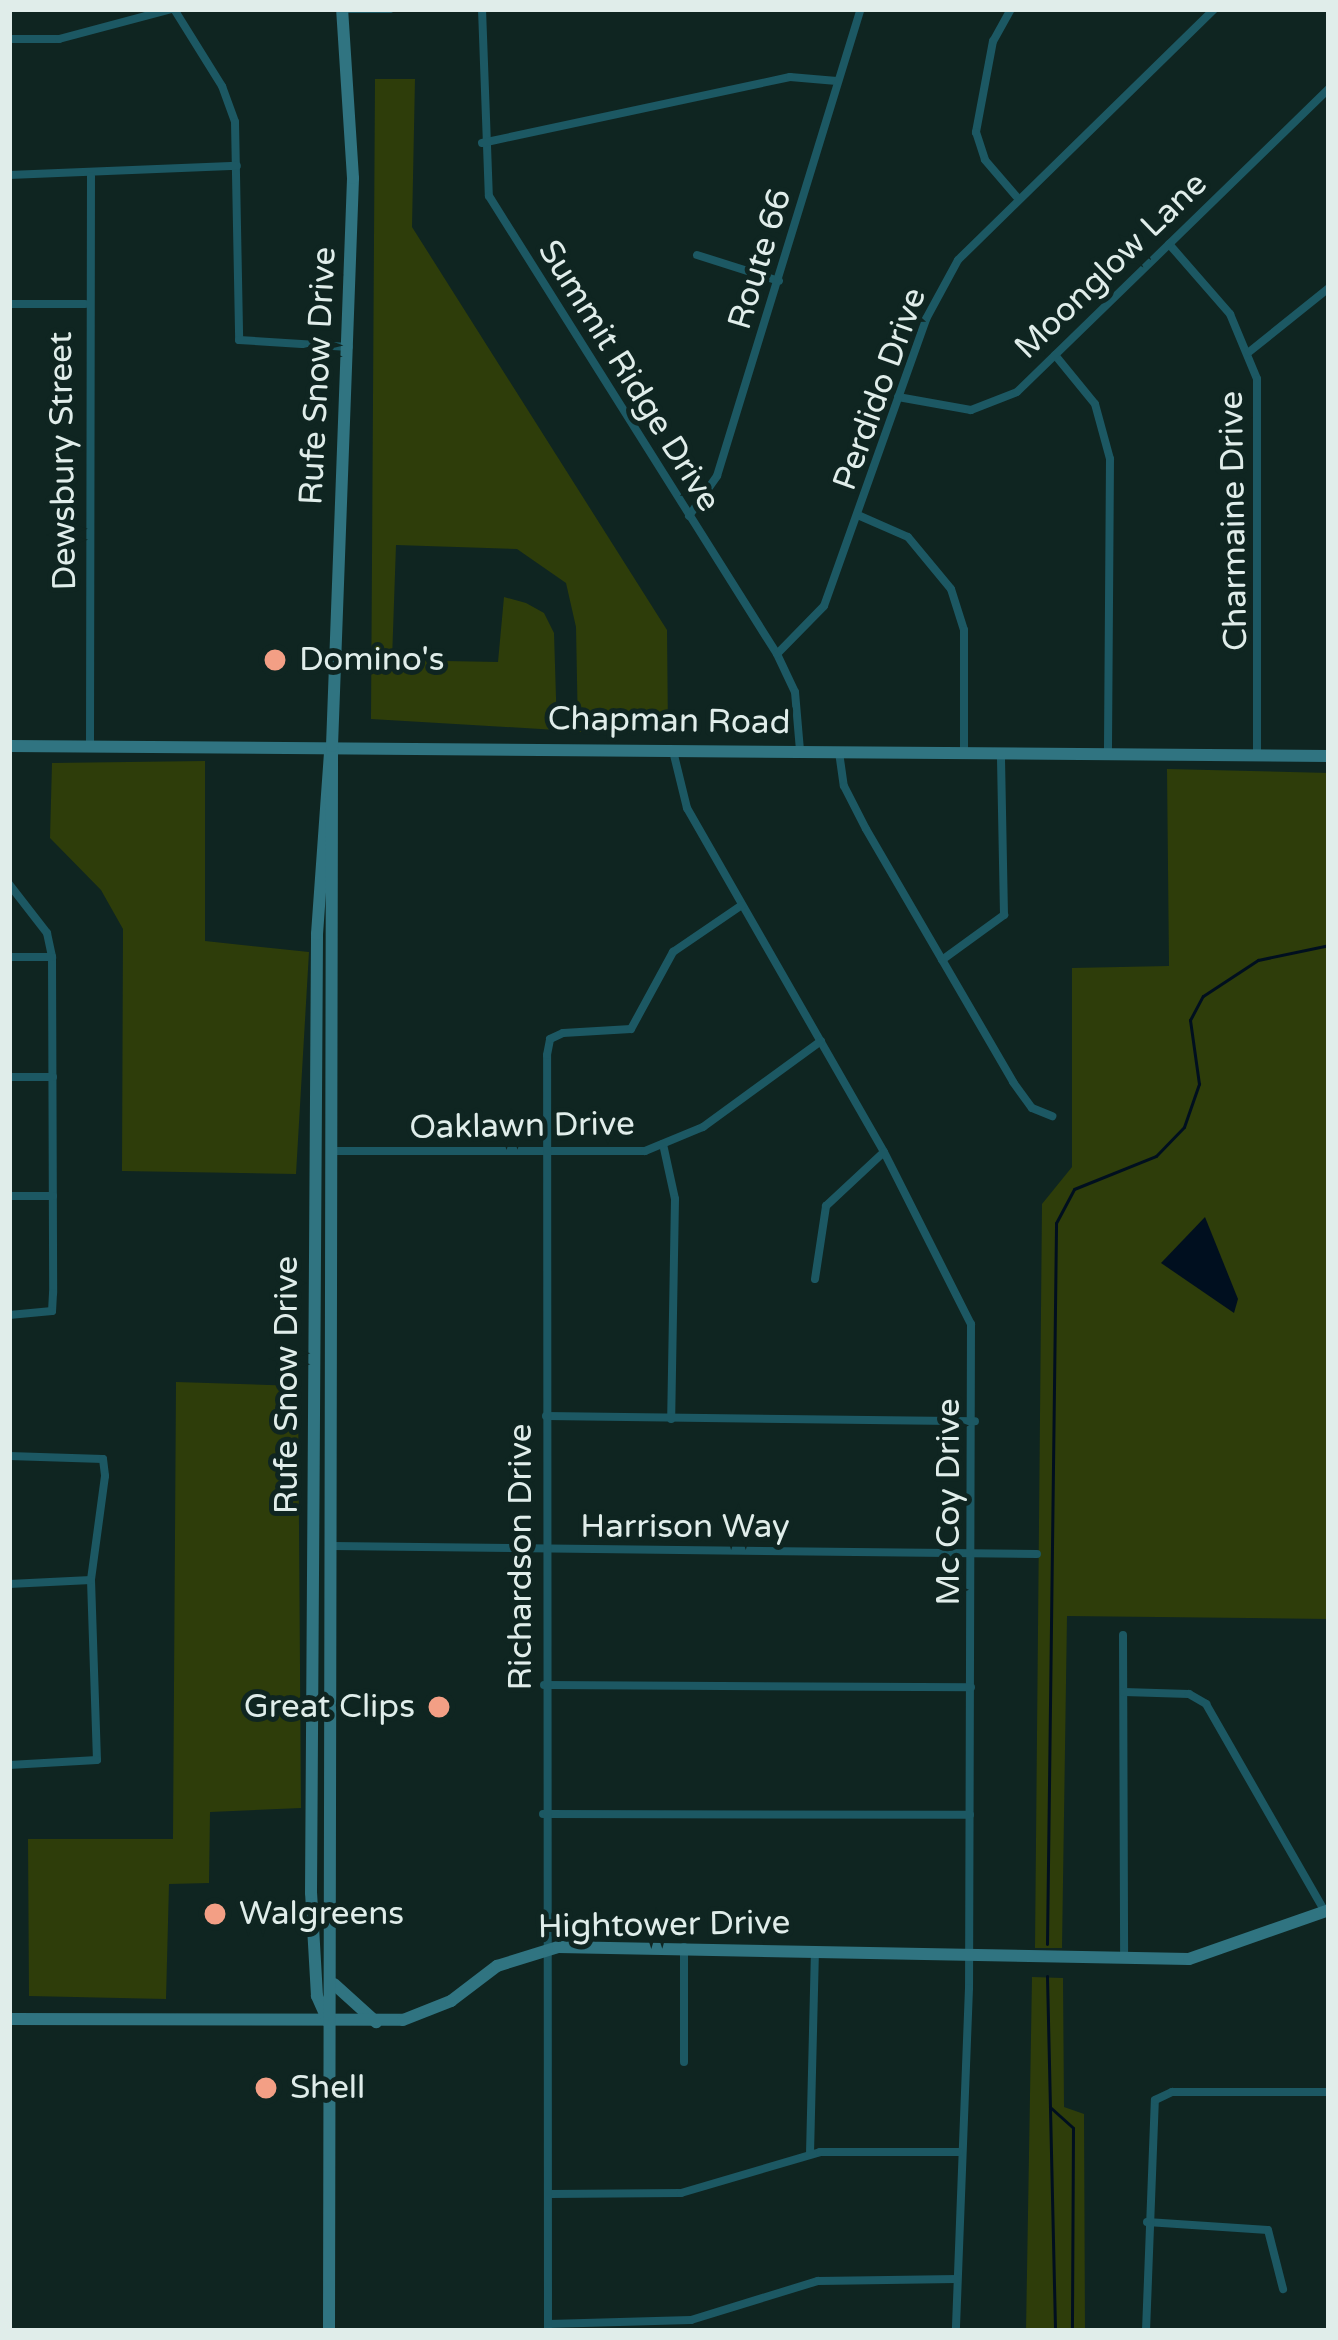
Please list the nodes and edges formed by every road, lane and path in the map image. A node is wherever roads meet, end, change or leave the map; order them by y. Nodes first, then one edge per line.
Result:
1 (173, 9) edge
2 (342, 9) edge
3 (390, 9) edge
4 (482, 9) edge
5 (861, 9) edge
6 (1214, 9) edge
7 (1009, 10) edge
8 (9, 39) edge
9 (837, 81) junction
10 (1329, 89) edge
11 (482, 143) junction
12 (237, 166) junction
13 (9, 175) edge
14 (92, 176) junction
15 (1016, 196) junction
16 (1169, 244) junction
17 (697, 255) dead end
18 (778, 281) junction
19 (1329, 288) edge
20 (9, 304) edge
21 (86, 304) junction
22 (349, 346) junction
23 (1250, 352) junction
24 (1055, 356) junction
25 (898, 398) junction
26 (689, 516) junction
27 (860, 516) junction
28 (777, 654) junction
29 (90, 745) junction
30 (9, 746) edge
31 (332, 746) junction
32 (673, 749) junction
33 (800, 750) junction
34 (839, 750) junction
35 (964, 752) junction
36 (1000, 752) junction
37 (1108, 754) junction
38 (1257, 755) junction
39 (1329, 756) edge
40 (9, 884) edge
41 (742, 905) junction
42 (9, 957) edge
43 (52, 957) junction
44 (942, 960) junction
45 (821, 1042) junction
46 (9, 1076) edge
47 (53, 1077) junction
48 (1052, 1116) dead end
49 (663, 1144) junction
50 (334, 1151) junction
51 (884, 1152) junction
52 (547, 1154) junction
53 (9, 1196) edge
54 (53, 1196) junction
55 (815, 1280) dead end
56 (9, 1315) edge
57 (546, 1416) junction
58 (671, 1419) junction
59 (974, 1421) junction
60 (9, 1456) edge
61 (332, 1546) junction
62 (546, 1550) junction
63 (974, 1553) junction
64 (1037, 1554) dead end
65 (91, 1580) junction
66 (9, 1584) edge
67 (1123, 1635) dead end
68 (544, 1685) junction
69 (971, 1687) junction
70 (1124, 1692) junction
71 (9, 1765) edge
72 (543, 1814) junction
73 (970, 1815) junction
74 (1327, 1911) edge
75 (685, 1946) junction
76 (548, 1948) junction
77 (815, 1949) junction
78 (969, 1954) junction
79 (1124, 1960) junction
80 (334, 1983) junction
81 (9, 2019) edge
82 (328, 2023) junction
83 (377, 2023) junction
84 (684, 2062) dead end
85 (1329, 2092) edge
86 (959, 2152) junction
87 (811, 2154) junction
88 (550, 2194) junction
89 (1147, 2222) junction
90 (957, 2278) junction
91 (1282, 2289) dead end
92 (548, 2327) edge
93 (329, 2331) edge
94 (956, 2331) edge
95 (1146, 2331) edge

1 - 8 street
1 - 12 street
2 - 3 street
2 - 22 main road, Rufe Snow Drive
4 - 11 street, Summit Ridge Drive
5 - 9 street, Route 66
6 - 15 street, Perdido Drive
7 - 15 street
9 - 11 street
9 - 18 street, Route 66
10 - 16 street, Moonglow Lane
11 - 26 street, Summit Ridge Drive
12 - 14 street
12 - 22 street
13 - 14 street
14 - 21 street, Dewsbury Street
15 - 25 street, Perdido Drive
16 - 23 street, Charmaine Drive
16 - 24 street, Moonglow Lane
17 - 18 street
18 - 26 street, Route 66
19 - 23 street
20 - 21 street
21 - 29 street, Dewsbury Street
22 - 31 main road, Rufe Snow Drive
23 - 38 street, Charmaine Drive
24 - 25 street, Moonglow Lane
24 - 37 street
25 - 27 street, Perdido Drive
26 - 28 street, Summit Ridge Drive
27 - 28 street, Perdido Drive
27 - 35 street
28 - 33 street, Summit Ridge Drive
29 - 30 main road, Chapman Road
29 - 31 main road, Chapman Road
31 - 32 main road, Chapman Road
31 - 50 main road, Rufe Snow Drive
31 - 82 main road, Rufe Snow Drive
32 - 33 main road, Chapman Road
32 - 41 street, Mc Coy Drive
33 - 34 main road, Chapman Road
34 - 35 main road, Chapman Road
34 - 44 street
35 - 36 main road, Chapman Road
36 - 37 main road, Chapman Road
36 - 44 street
37 - 38 main road, Chapman Road
38 - 39 main road, Chapman Road
40 - 43 street
41 - 45 street, Mc Coy Drive
41 - 52 street, Richardson Drive
42 - 43 street
43 - 47 street
44 - 48 street
45 - 49 street, Oaklawn Drive
45 - 51 street, Mc Coy Drive
46 - 47 street
47 - 54 street
49 - 52 street, Oaklawn Drive
49 - 58 street
50 - 52 street, Oaklawn Drive
50 - 61 main road, Rufe Snow Drive
51 - 55 street
51 - 59 street, Mc Coy Drive
52 - 57 street, Richardson Drive
53 - 54 street
54 - 56 street
57 - 58 street
57 - 62 street, Richardson Drive
58 - 59 street
59 - 63 street, Mc Coy Drive
60 - 65 street
61 - 62 street, Harrison Way
61 - 80 main road, Rufe Snow Drive
62 - 63 street, Harrison Way
62 - 68 street, Richardson Drive
63 - 64 street, Harrison Way
63 - 69 street, Mc Coy Drive
65 - 66 street
65 - 71 street
67 - 70 street
68 - 69 street
68 - 72 street, Richardson Drive
69 - 73 street, Mc Coy Drive
70 - 74 street
70 - 79 street
72 - 73 street
72 - 76 street, Richardson Drive
73 - 78 street, Mc Coy Drive
74 - 79 main road, Hightower Drive
75 - 76 main road, Hightower Drive
75 - 77 main road, Hightower Drive
75 - 84 street
76 - 83 main road, Hightower Drive
76 - 88 street, Richardson Drive
77 - 78 main road, Hightower Drive
77 - 87 street
78 - 79 main road, Hightower Drive
78 - 86 street, Mc Coy Drive
80 - 82 main road, Rufe Snow Drive
80 - 83 main road
81 - 82 main road, Hightower Drive
82 - 83 main road, Hightower Drive
82 - 93 main road, Rufe Snow Drive
85 - 89 street
86 - 87 street
86 - 90 street, Mc Coy Drive
87 - 88 street
88 - 92 street, Richardson Drive
89 - 91 street
89 - 95 street
90 - 92 street
90 - 94 street, Mc Coy Drive

